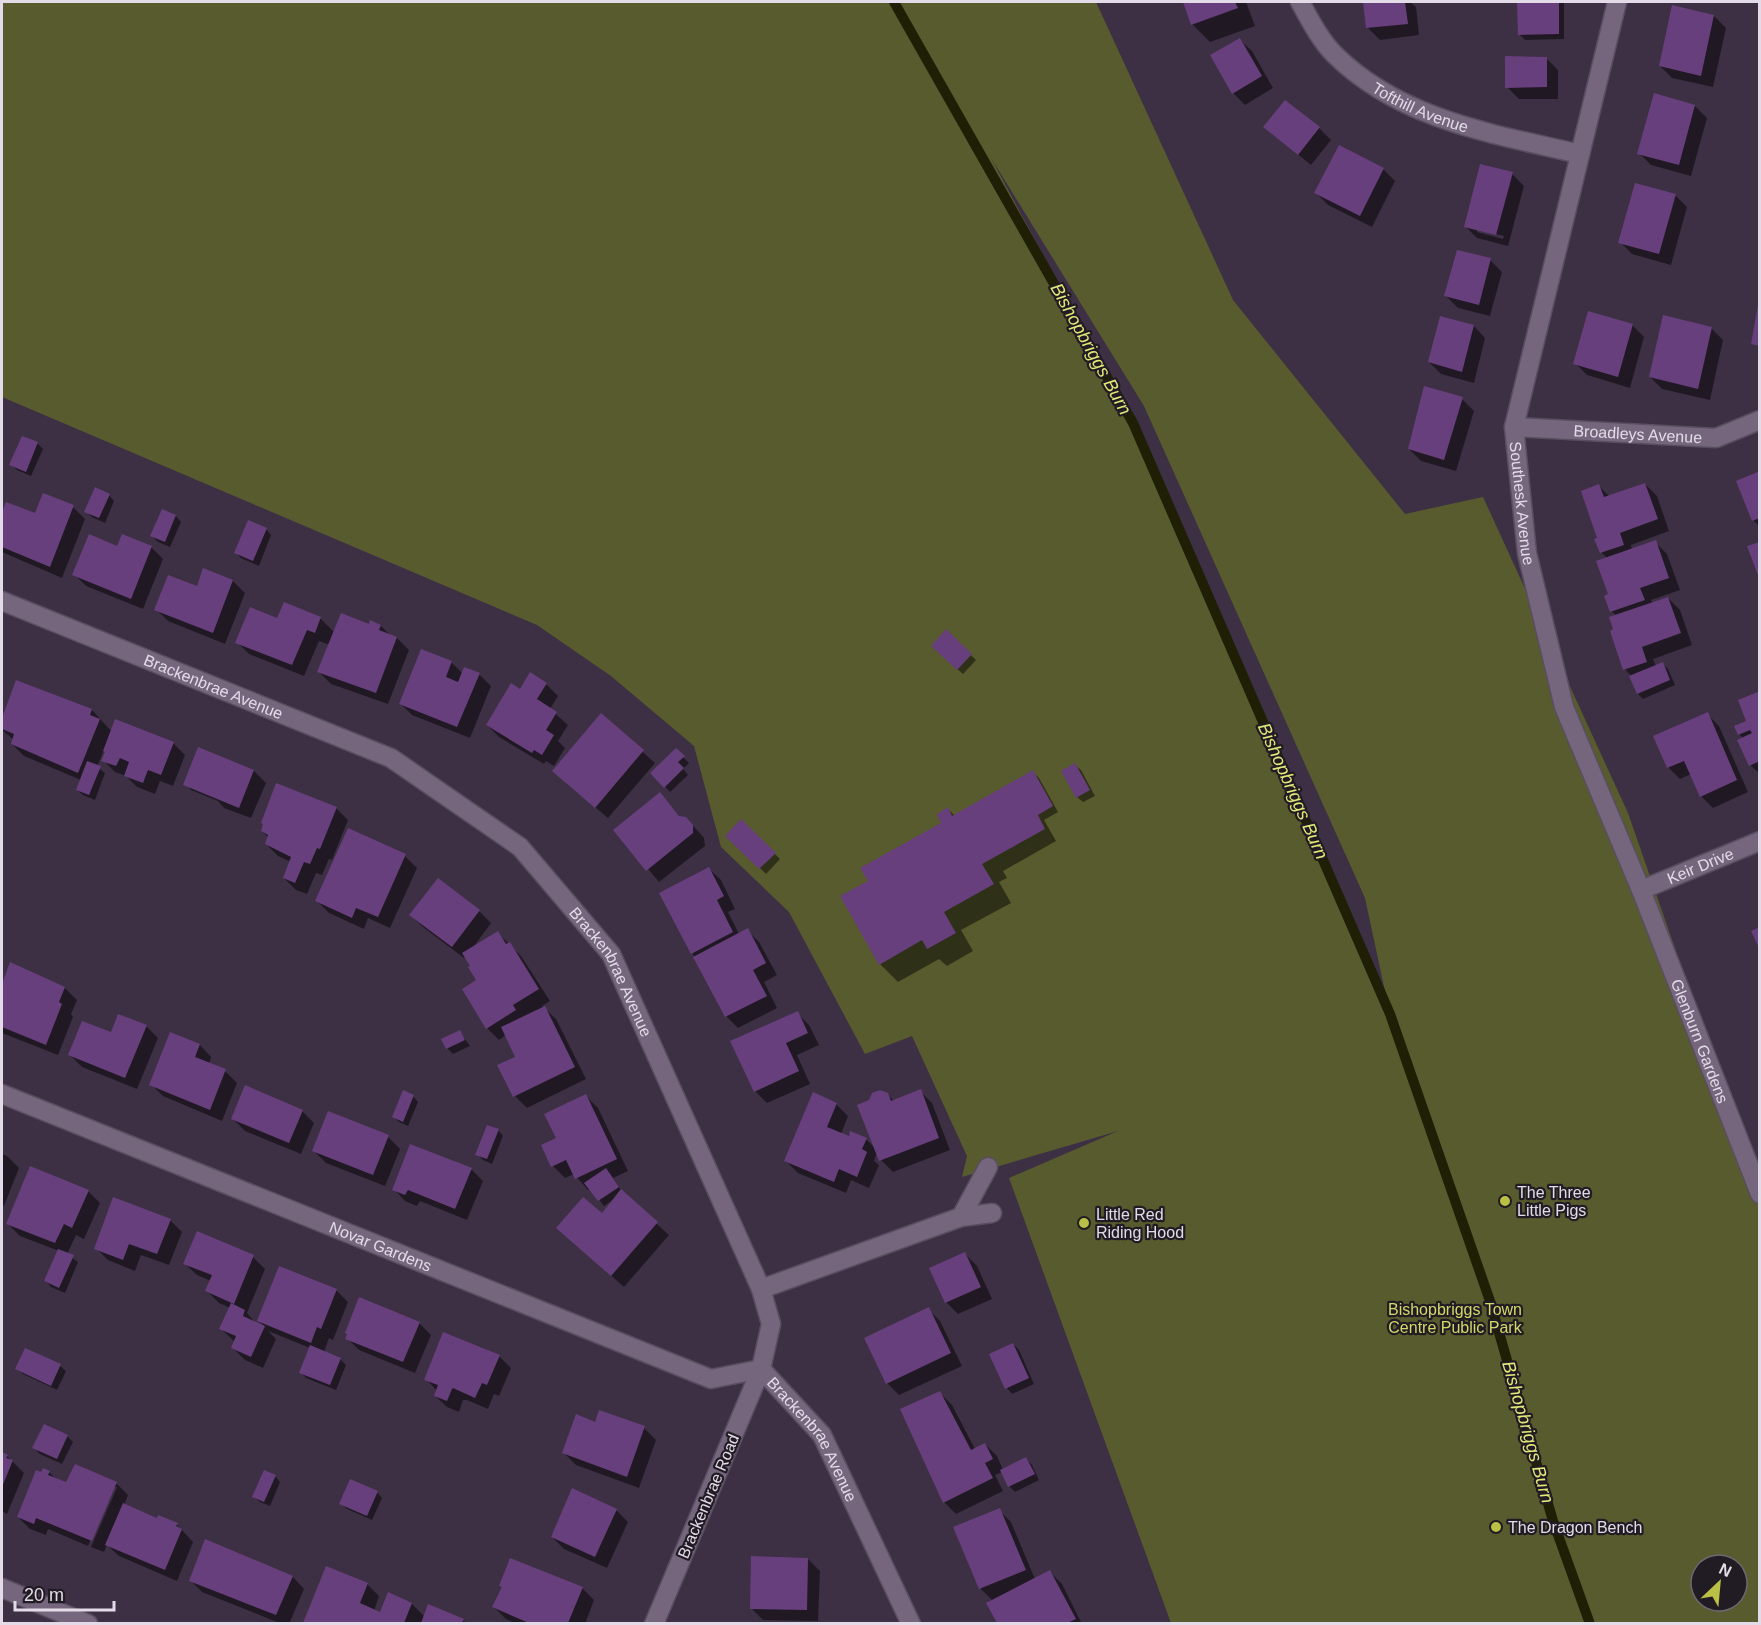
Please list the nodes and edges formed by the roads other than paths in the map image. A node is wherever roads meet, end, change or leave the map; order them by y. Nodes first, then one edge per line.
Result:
1 (1300, 2) edge
2 (1617, 2) edge
3 (1580, 154) junction
4 (1760, 420) edge
5 (1514, 426) junction
6 (2, 601) edge
7 (1760, 841) edge
8 (1641, 890) junction
9 (2, 1094) edge
10 (988, 1167) dead end
11 (1760, 1194) edge
12 (992, 1213) dead end
13 (961, 1217) junction
14 (761, 1288) junction
15 (761, 1369) junction
16 (2, 1588) edge
17 (88, 1623) edge
18 (654, 1623) edge
19 (911, 1623) edge

1 - 3 street, Tofthill Avenue
2 - 3 street, Southesk Avenue
3 - 5 street, Southesk Avenue
4 - 5 street, Broadleys Avenue
5 - 8 street, Southesk Avenue
6 - 14 street, Brackenbrae Avenue
7 - 8 street, Keir Drive
8 - 11 street, Glenburn Gardens
9 - 15 street, Novar Gardens
10 - 13 street
12 - 13 street
13 - 14 street
14 - 15 street, Brackenbrae Avenue
15 - 18 street, Brackenbrae Road
15 - 19 street, Brackenbrae Avenue
16 - 17 street

